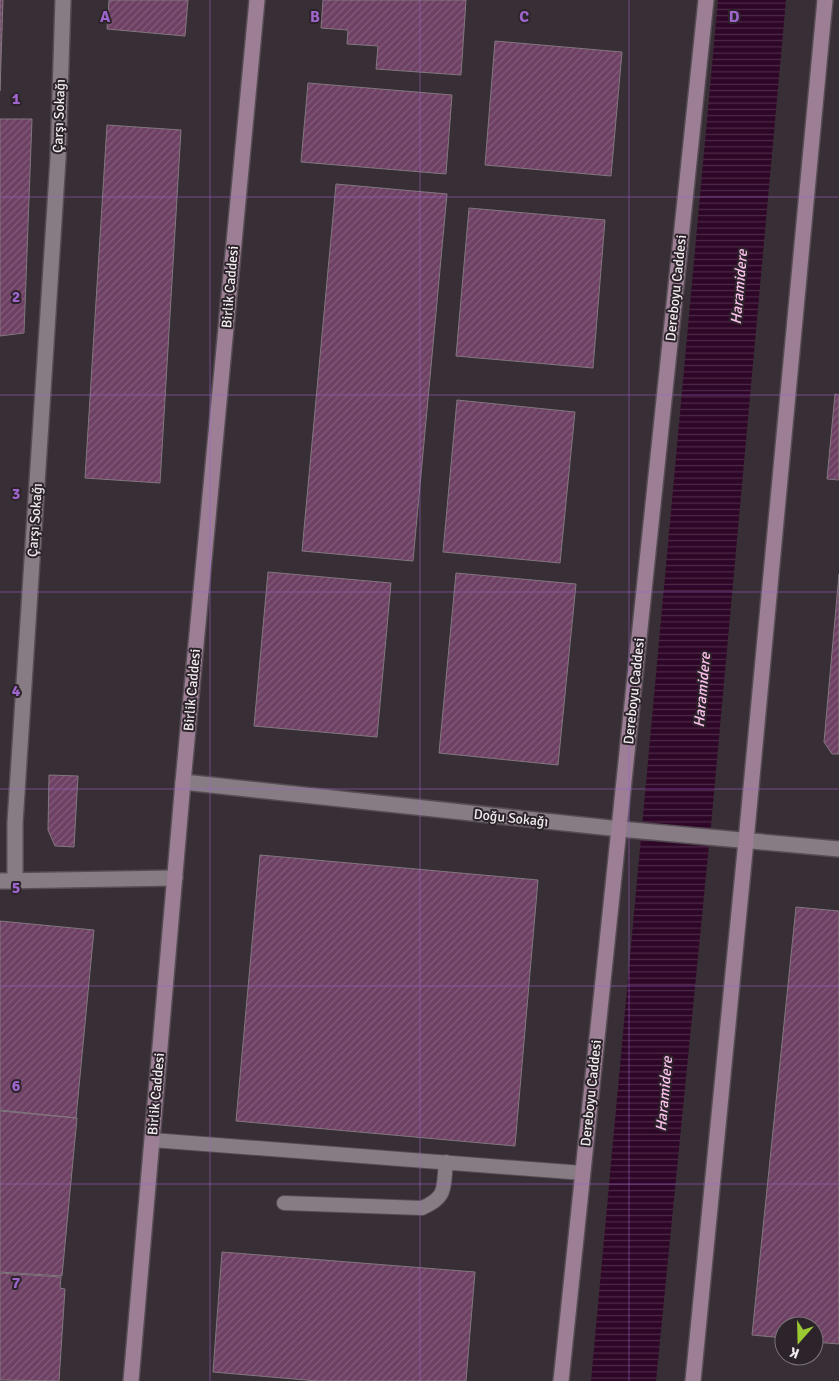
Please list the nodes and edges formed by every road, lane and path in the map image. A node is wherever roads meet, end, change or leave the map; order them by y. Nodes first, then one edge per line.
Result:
1 (63, 0) edge
2 (257, 0) edge
3 (703, 0) edge
4 (825, 0) edge
5 (183, 782) junction
6 (620, 829) junction
7 (746, 841) junction
8 (839, 849) edge
9 (174, 878) junction
10 (7, 881) edge
11 (152, 1140) junction
12 (446, 1162) junction
13 (583, 1172) junction
14 (284, 1203) dead end
15 (131, 1381) edge
16 (561, 1381) edge
17 (693, 1381) edge

1 - 10 street, Çarşı Sokağı
2 - 5 street, Birlik Caddesi
3 - 6 street, Dereboyu Caddesi
4 - 7 street
5 - 6 street, Doğu Sokağı
5 - 9 street, Birlik Caddesi
6 - 7 street, Doğu Sokağı
6 - 13 street, Dereboyu Caddesi
7 - 8 street, Doğu Sokağı
7 - 17 street
9 - 10 street, Çarşı Sokağı
9 - 11 street, Birlik Caddesi
11 - 12 lane
11 - 15 street, Birlik Caddesi
12 - 13 lane
12 - 14 lane
13 - 16 street, Dereboyu Caddesi

